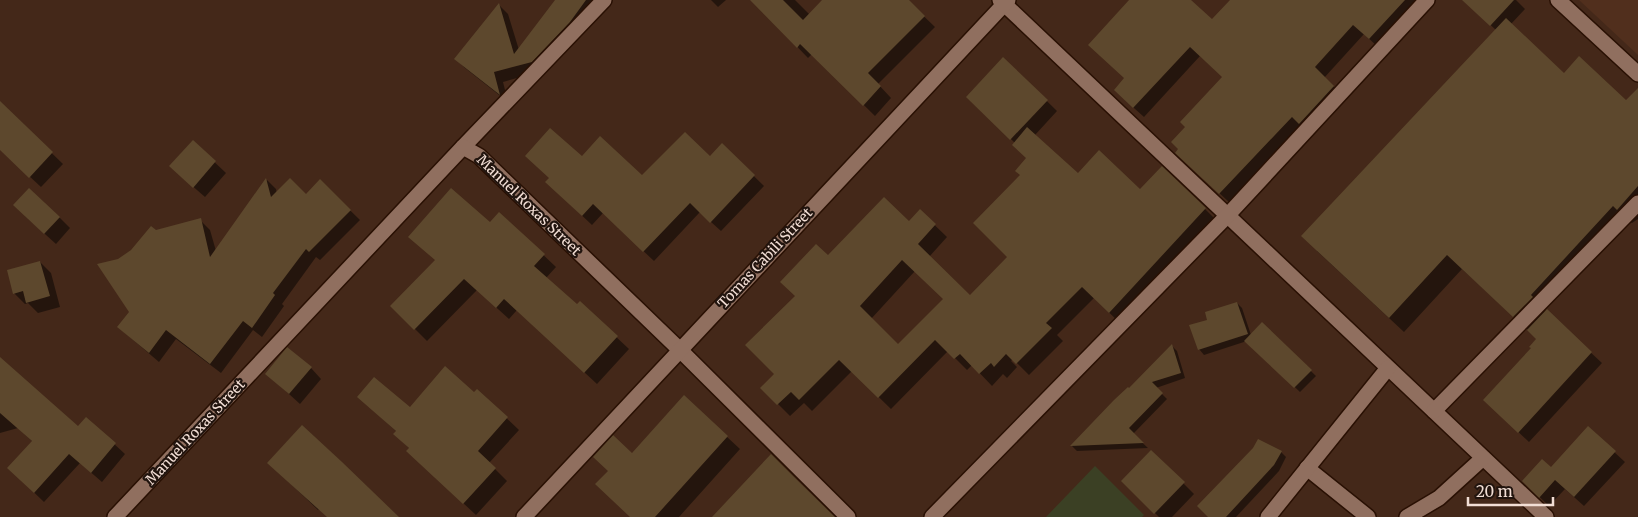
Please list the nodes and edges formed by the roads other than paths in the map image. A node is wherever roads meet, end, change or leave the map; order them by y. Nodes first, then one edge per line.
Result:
1 (604, 0) edge
2 (1427, 0) edge
3 (1558, 0) edge
4 (1004, 1) edge
5 (1638, 74) edge
6 (463, 147) junction
7 (1638, 203) edge
8 (1227, 216) junction
9 (679, 350) junction
10 (1388, 368) junction
11 (1434, 411) junction
12 (1483, 458) junction
13 (1307, 468) junction
14 (115, 517) edge
15 (524, 517) edge
16 (848, 517) edge
17 (932, 517) edge
18 (1268, 517) edge
19 (1368, 517) edge
20 (1408, 517) edge
21 (1546, 517) edge

1 - 6 street
2 - 8 street
3 - 5 street
4 - 8 street
4 - 9 street, Tomas Cabili Street
6 - 9 street, Manuel Roxas Street
6 - 14 street, Manuel Roxas Street
7 - 11 street
8 - 10 street
8 - 17 street
9 - 15 street, Tomas Cabili Street
9 - 16 street, Manuel Roxas Street
10 - 11 street
10 - 13 street
11 - 12 street
12 - 20 street
12 - 21 street
13 - 18 street
13 - 19 street

